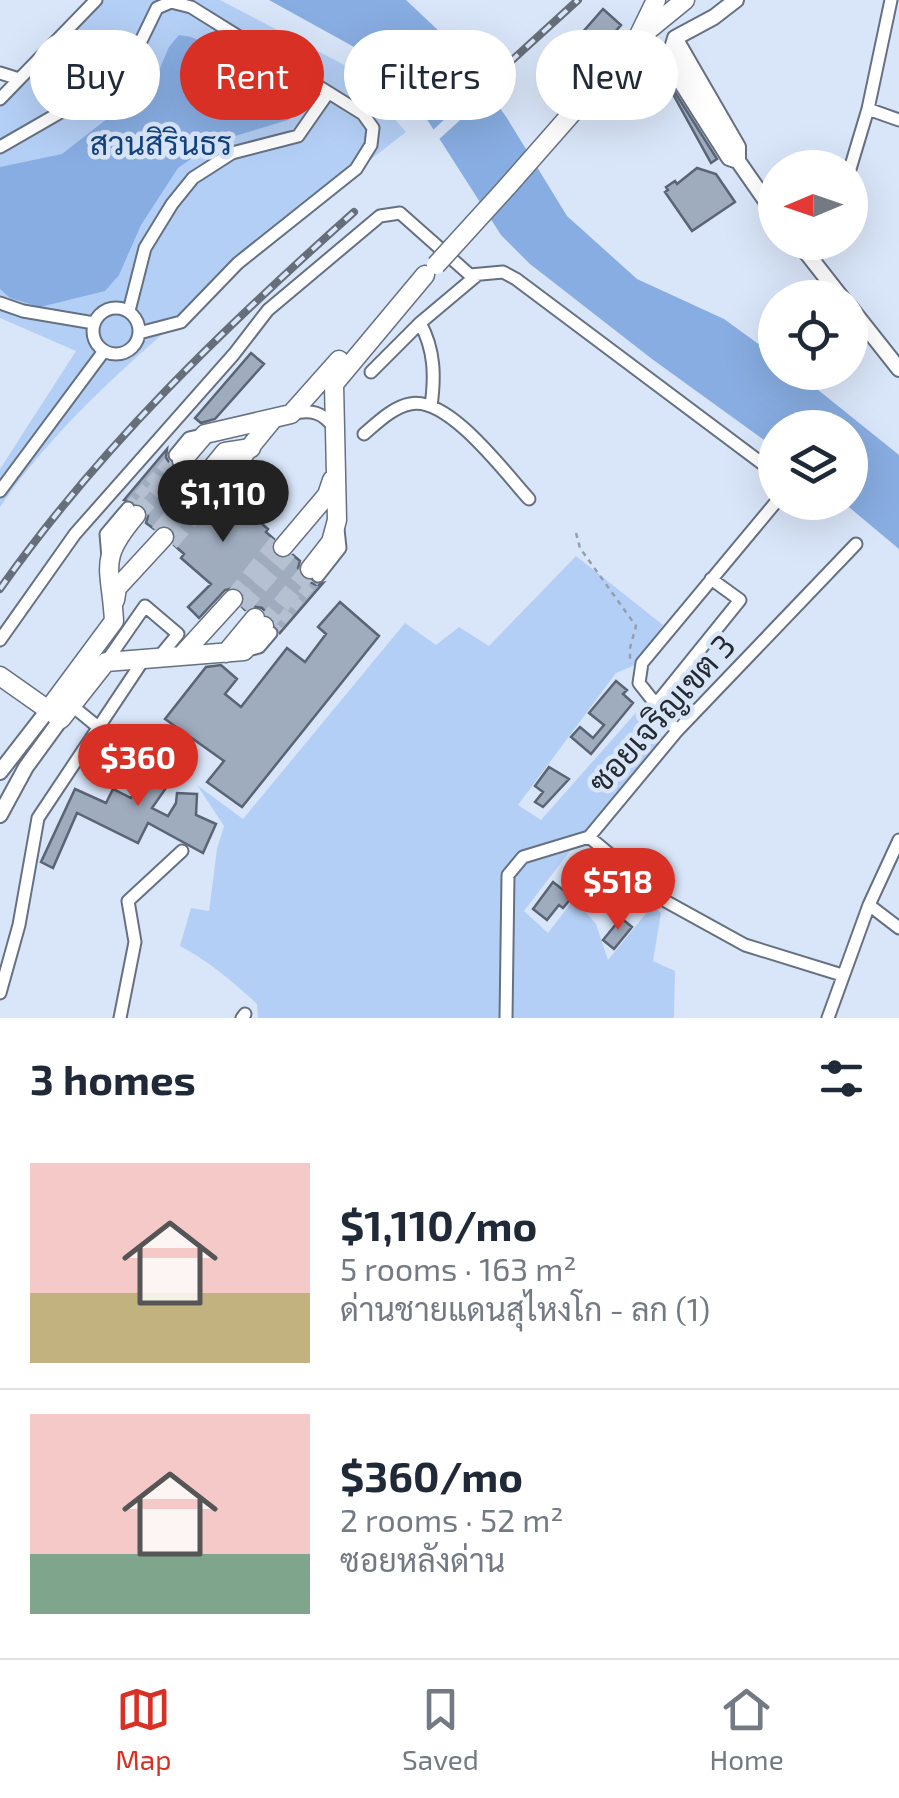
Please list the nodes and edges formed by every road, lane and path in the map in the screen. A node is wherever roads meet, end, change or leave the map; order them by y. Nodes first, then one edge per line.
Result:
1 (96, 0) edge
2 (685, 0) edge
3 (736, 0) edge
4 (891, 0) edge
5 (657, 6) edge
6 (678, 37) edge
7 (678, 42) edge
8 (0, 74) edge
9 (678, 77) edge
10 (19, 80) junction
11 (328, 94) junction
12 (0, 99) edge
13 (868, 109) junction
14 (899, 120) edge
15 (0, 146) edge
16 (856, 150) edge
17 (738, 160) junction
18 (758, 189) edge
19 (430, 270) junction
20 (476, 276) junction
21 (0, 302) edge
22 (129, 311) junction
23 (94, 322) junction
24 (420, 323) junction
25 (868, 330) edge
26 (139, 333) junction
27 (104, 352) junction
28 (899, 369) edge
29 (371, 372) dead end
30 (431, 406) junction
31 (282, 417) junction
32 (335, 429) junction
33 (364, 434) dead end
34 (239, 450) junction
35 (758, 461) edge
36 (336, 470) junction
37 (196, 473) junction
38 (0, 491) edge
39 (529, 500) dead end
40 (761, 520) edge
41 (150, 526) junction
42 (576, 532) dead end
43 (856, 544) dead end
44 (296, 558) junction
45 (711, 579) junction
46 (119, 619) junction
47 (0, 640) edge
48 (181, 656) junction
49 (152, 658) junction
50 (106, 662) junction
51 (0, 676) edge
52 (639, 683) junction
53 (656, 704) junction
54 (62, 709) junction
55 (98, 726) junction
56 (677, 731) junction
57 (0, 772) edge
58 (4, 799) edge
59 (0, 815) edge
60 (590, 837) junction
61 (899, 840) edge
62 (182, 851) dead end
63 (869, 905) junction
64 (899, 928) edge
65 (842, 975) junction
66 (0, 993) edge
67 (120, 1018) edge
68 (506, 1018) edge
69 (828, 1018) edge

1 - 10 street
2 - 5 highway
3 - 6 main road
4 - 13 street
5 - 19 highway, bridge
7 - 17 main road
8 - 10 street
9 - 17 main road
10 - 12 street
11 - 15 street
11 - 22 street
11 - 26 street
13 - 14 street
13 - 16 street
17 - 18 main road
19 - 31 highway
19 - 32 highway
20 - 24 street
20 - 35 street
20 - 47 street
21 - 23 street
22 - 23 street
22 - 26 street
23 - 27 street
24 - 29 street
24 - 30 street
25 - 28 main road
26 - 27 street
27 - 38 street
30 - 33 street
30 - 39 street
31 - 32 street
31 - 34 highway
31 - 37 highway
32 - 36 highway
34 - 37 highway
34 - 37 highway
36 - 44 highway
36 - 44 highway
36 - 44 highway
40 - 45 street
41 - 46 highway
41 - 46 highway
41 - 46 highway
42 - 52 path
43 - 56 street, ซอยเจริญเขต 3
45 - 52 street
45 - 53 street
46 - 49 street
46 - 50 street
46 - 54 highway
48 - 48 highway
48 - 49 highway
49 - 50 highway
49 - 55 street
50 - 54 highway
51 - 54 highway
52 - 53 street
53 - 56 street
54 - 55 street
54 - 57 main road
54 - 58 main road
55 - 66 street
56 - 60 street, ซอยเจริญเขต 3
58 - 59 main road
60 - 65 street
60 - 68 street, ซอยเจริญเขต 3
61 - 63 street
62 - 67 street
63 - 64 street
63 - 65 street
65 - 69 street

